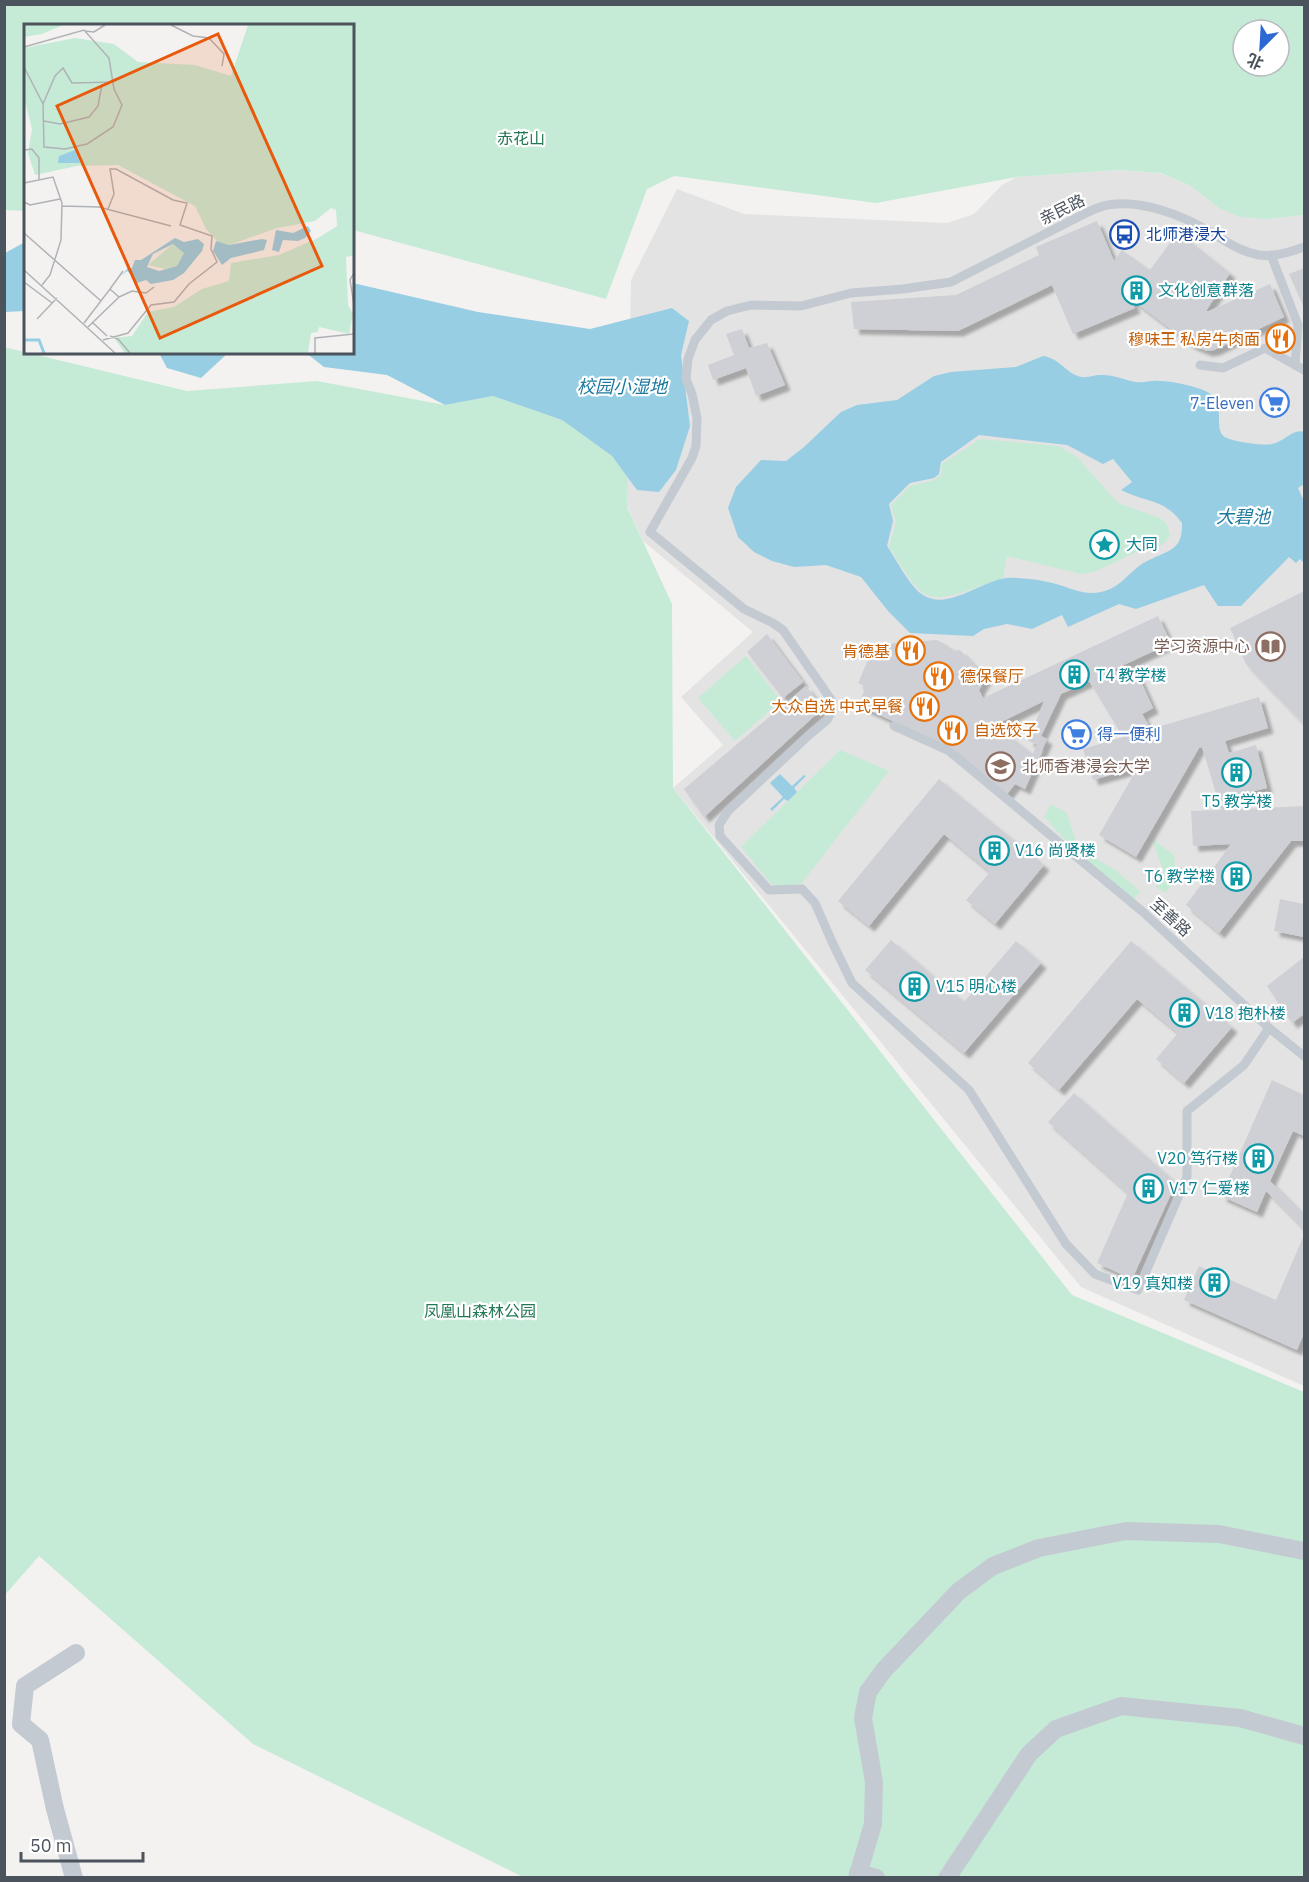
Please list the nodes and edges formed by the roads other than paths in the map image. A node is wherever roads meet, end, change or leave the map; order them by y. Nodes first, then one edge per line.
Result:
1 (1305, 247) edge
2 (1271, 255) junction
3 (1200, 365) dead end
4 (1295, 365) junction
5 (1305, 370) edge
6 (894, 726) dead end
7 (1269, 1028) junction
8 (1305, 1056) edge
9 (1305, 1551) edge
10 (76, 1653) dead end
11 (1305, 1736) edge
12 (857, 1875) edge
13 (74, 1878) edge
14 (876, 1878) edge
15 (947, 1878) edge

1 - 2 lane, 亲民路
2 - 4 lane
2 - 7 lane, 亲民路
3 - 4 lane
4 - 5 lane
6 - 7 lane, 至善路
7 - 8 lane, 至善路
9 - 12 street
10 - 13 street
11 - 15 street
12 - 14 street

